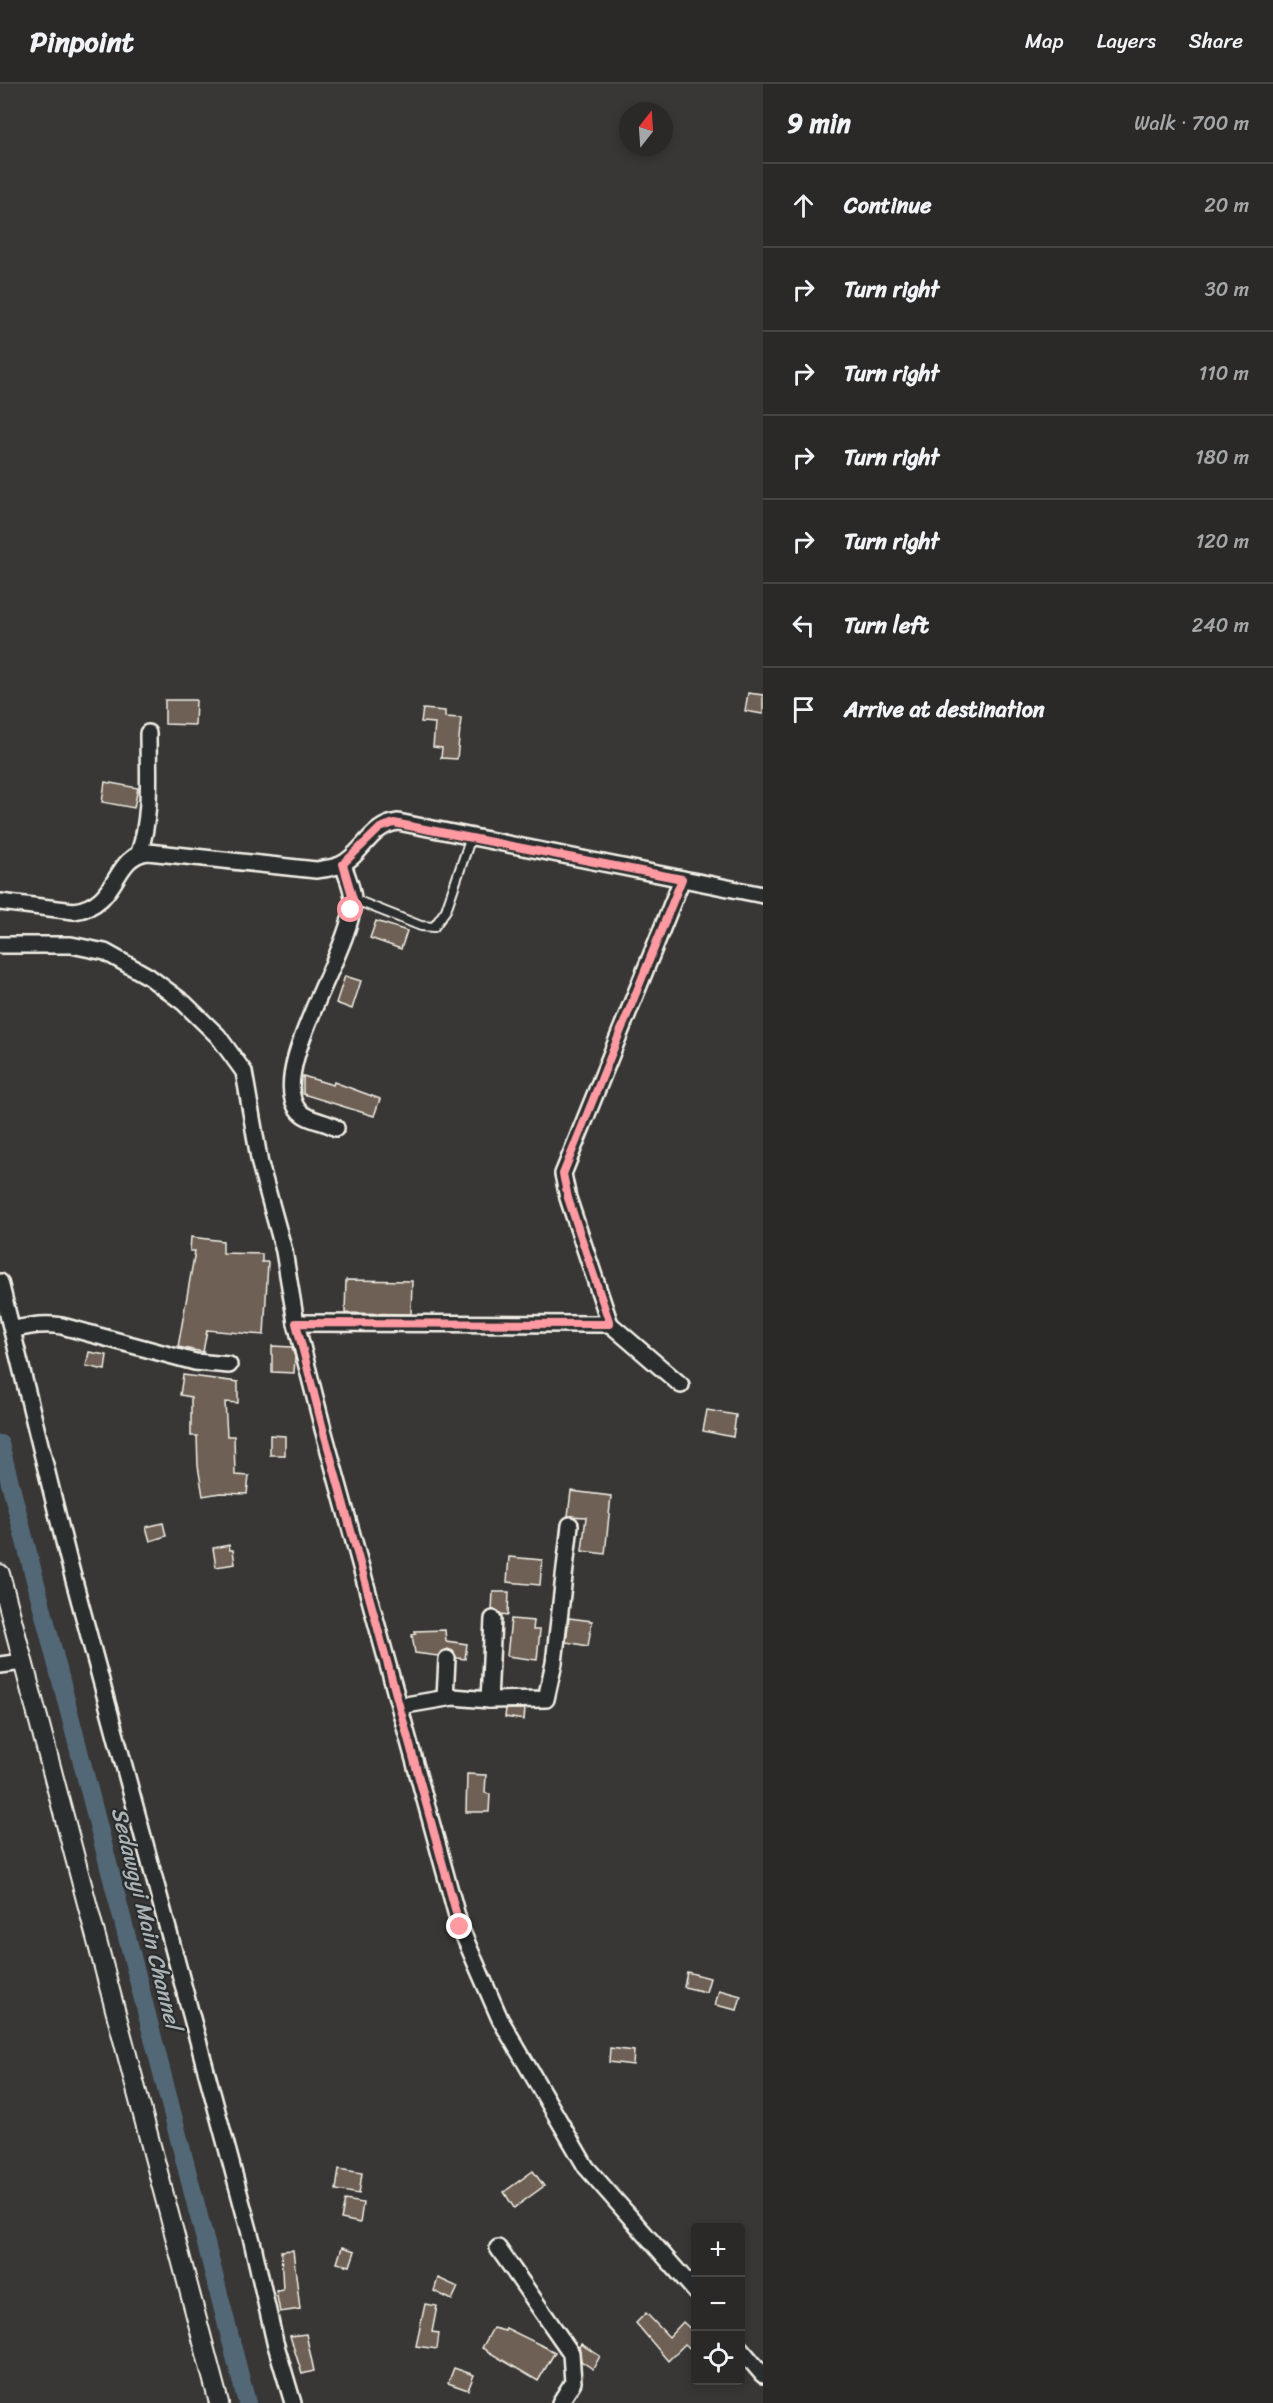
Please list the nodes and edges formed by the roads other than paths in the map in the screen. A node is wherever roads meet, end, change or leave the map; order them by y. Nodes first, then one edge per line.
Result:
1 (148, 733) dead end
2 (471, 837) junction
3 (139, 853) junction
4 (343, 864) junction
5 (682, 879) junction
6 (763, 895) edge
7 (353, 899) junction
8 (0, 902) edge
9 (0, 945) edge
10 (336, 1128) dead end
11 (0, 1282) edge
12 (296, 1323) junction
13 (610, 1324) junction
14 (13, 1330) junction
15 (229, 1365) dead end
16 (681, 1386) dead end
17 (570, 1525) dead end
18 (0, 1574) edge
19 (493, 1619) dead end
20 (447, 1659) dead end
21 (23, 1662) junction
22 (0, 1665) edge
23 (445, 1698) junction
24 (489, 1700) junction
25 (399, 1706) junction
26 (498, 2248) dead end
27 (691, 2286) edge
28 (745, 2353) edge
29 (763, 2375) edge
30 (219, 2403) edge
31 (293, 2403) edge
32 (560, 2403) edge

1 - 3 street
2 - 4 street
2 - 5 street
2 - 7 lane
3 - 4 street
3 - 8 street
4 - 7 street
5 - 6 street
5 - 13 street
7 - 10 street
9 - 12 street
11 - 14 street
12 - 13 street
12 - 25 street
13 - 16 street
14 - 15 street
14 - 31 street
17 - 24 street
18 - 21 street
19 - 24 street
20 - 23 street
21 - 22 street
21 - 30 street
23 - 24 street
23 - 25 street
25 - 27 street
26 - 32 street
28 - 29 street

